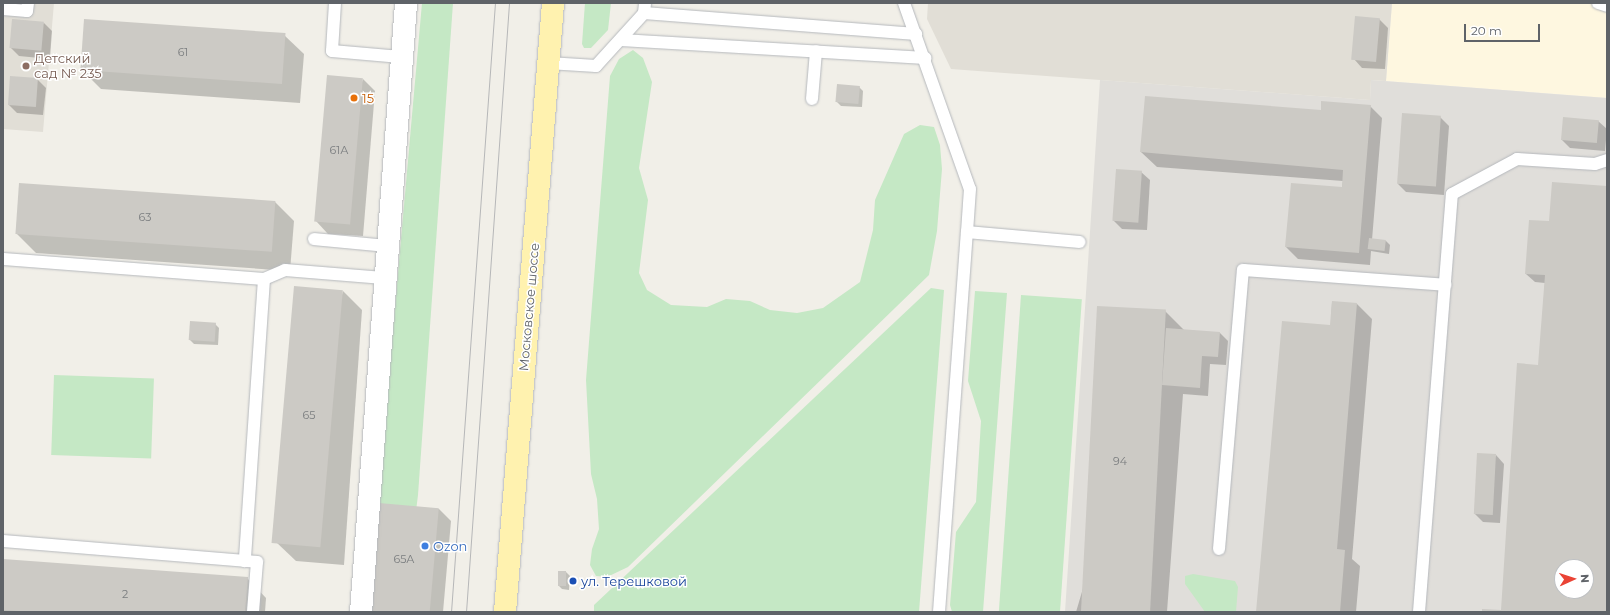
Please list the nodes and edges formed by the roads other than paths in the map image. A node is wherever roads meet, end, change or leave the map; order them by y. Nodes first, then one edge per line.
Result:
1 (28, 3) edge
2 (336, 3) edge
3 (406, 3) edge
4 (553, 3) edge
5 (904, 3) edge
6 (1598, 3) edge
7 (1607, 6) edge
8 (645, 8) edge
9 (3, 9) edge
10 (916, 34) junction
11 (620, 40) junction
12 (816, 52) junction
13 (402, 57) junction
14 (925, 58) junction
15 (548, 63) junction
16 (812, 99) dead end
17 (1607, 160) edge
18 (967, 232) junction
19 (314, 239) dead end
20 (1080, 242) dead end
21 (387, 246) junction
22 (3, 259) edge
23 (384, 278) junction
24 (264, 279) junction
25 (1445, 285) junction
26 (3, 541) edge
27 (1219, 550) dead end
28 (245, 561) junction
29 (253, 612) edge
30 (360, 612) edge
31 (505, 612) edge
32 (939, 612) edge
33 (1419, 612) edge

1 - 9 lane
2 - 13 lane
3 - 13 street
4 - 15 main road, Московское шоссе
5 - 10 lane
6 - 7 lane
8 - 10 lane
8 - 11 lane
10 - 14 lane
11 - 12 lane
11 - 15 lane
12 - 14 lane
12 - 16 lane
13 - 21 street
14 - 18 lane
15 - 31 main road, Московское шоссе
17 - 25 lane
18 - 20 lane
18 - 32 lane
19 - 21 lane
21 - 23 street
22 - 24 lane
23 - 24 lane
23 - 30 street
24 - 28 lane
25 - 27 lane
25 - 33 lane
26 - 28 lane
28 - 29 lane

